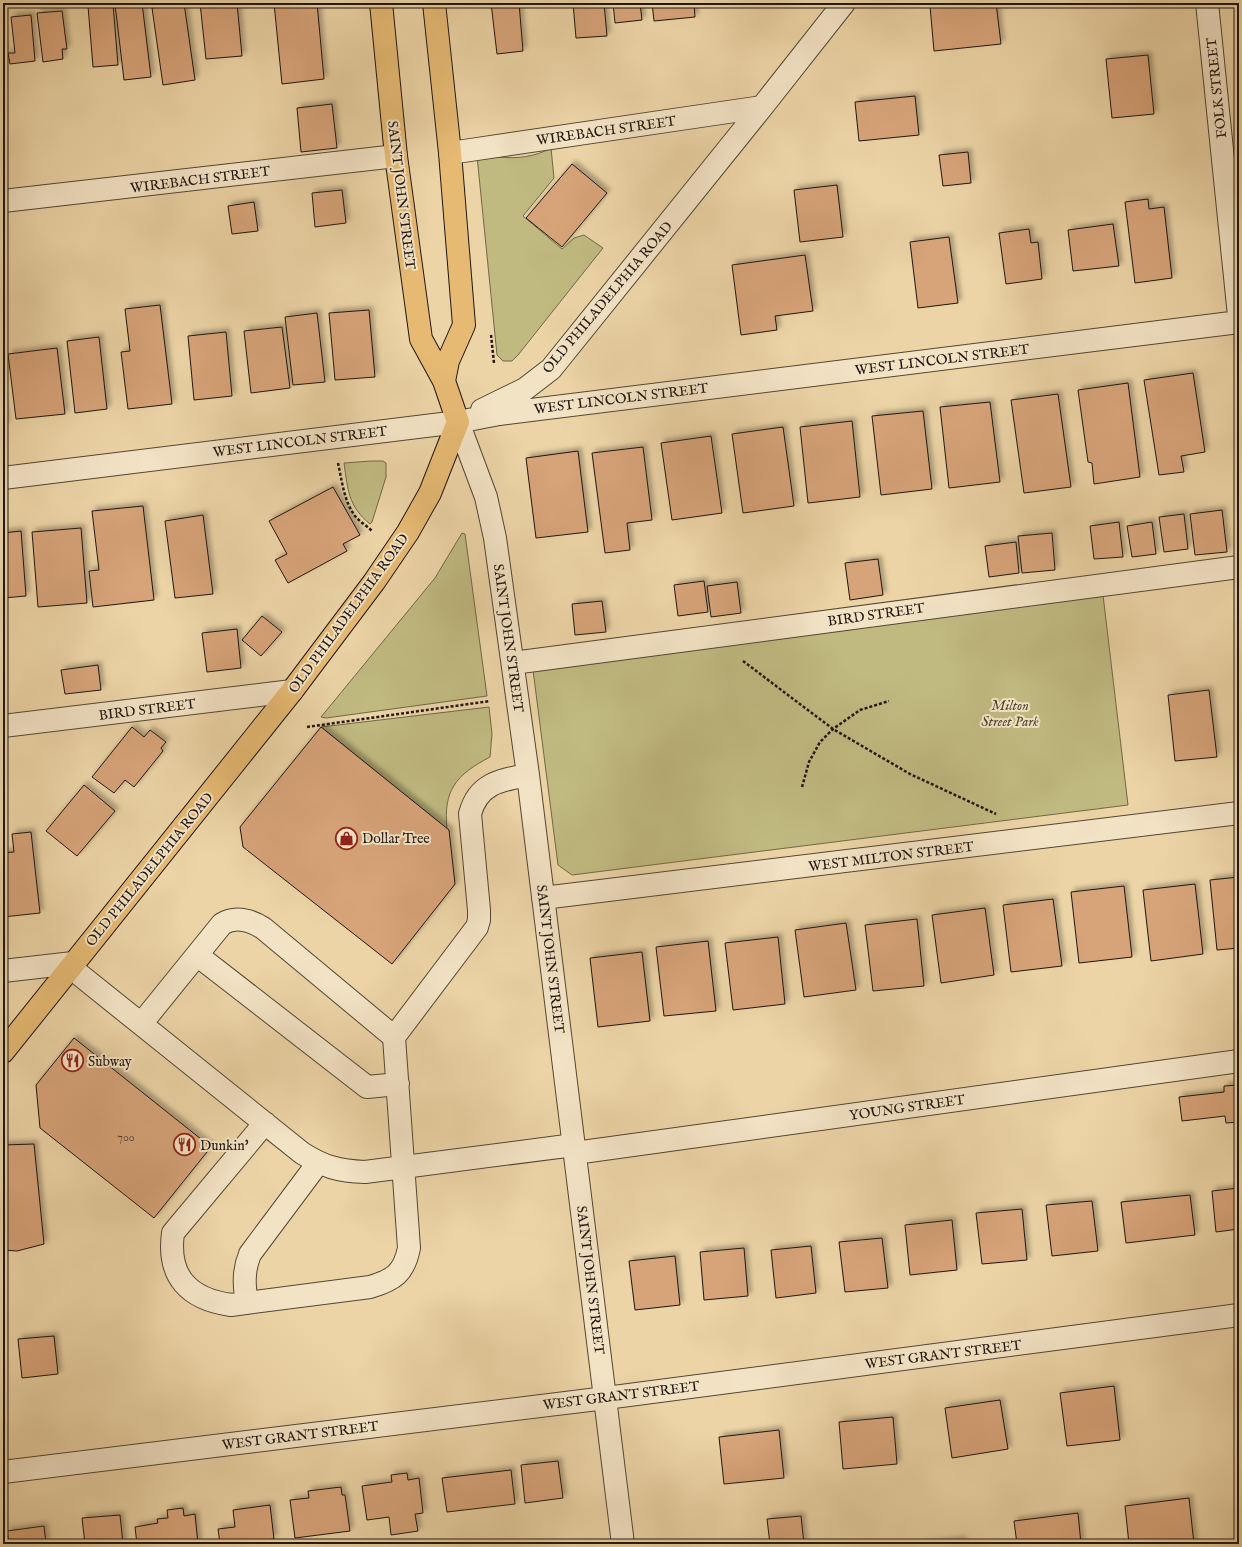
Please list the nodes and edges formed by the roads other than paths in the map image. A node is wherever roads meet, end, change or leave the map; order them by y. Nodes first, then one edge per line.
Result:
1 (381, 3) edge
2 (434, 3) edge
3 (844, 3) edge
4 (1207, 3) edge
5 (762, 107) junction
6 (450, 153) junction
7 (396, 156) junction
8 (3, 201) edge
9 (1239, 316) edge
10 (1239, 322) edge
11 (444, 381) junction
12 (458, 422) junction
13 (3, 478) edge
14 (1239, 567) edge
15 (513, 663) junction
16 (292, 691) junction
17 (3, 726) edge
18 (528, 775) junction
19 (1239, 813) edge
20 (543, 898) junction
21 (197, 956) junction
22 (72, 965) junction
23 (3, 971) edge
24 (141, 1024) junction
25 (394, 1037) junction
26 (3, 1052) edge
27 (1239, 1061) edge
28 (398, 1084) junction
29 (265, 1123) junction
30 (575, 1149) junction
31 (318, 1163) junction
32 (404, 1167) junction
33 (248, 1303) junction
34 (1239, 1315) edge
35 (606, 1398) junction
36 (3, 1472) edge
37 (623, 1544) edge

1 - 7 main road, SAINT JOHN STREET
2 - 6 main road
3 - 5 street, OLD PHILADELPHIA ROAD
4 - 9 street, FOLK STREET
5 - 6 street, WIREBACH STREET
5 - 12 street, OLD PHILADELPHIA ROAD
6 - 11 main road
7 - 8 street, WIREBACH STREET
7 - 11 main road, SAINT JOHN STREET
10 - 12 street, WEST LINCOLN STREET
11 - 12 main road, SAINT JOHN STREET
12 - 13 street, WEST LINCOLN STREET
12 - 15 street, SAINT JOHN STREET
12 - 16 main road, OLD PHILADELPHIA ROAD
14 - 15 street, BIRD STREET
15 - 18 street, SAINT JOHN STREET
16 - 17 street, BIRD STREET
16 - 22 main road, OLD PHILADELPHIA ROAD
18 - 20 street, SAINT JOHN STREET
18 - 25 street
19 - 20 street, WEST MILTON STREET
20 - 30 street, SAINT JOHN STREET
21 - 24 street
21 - 25 street
21 - 28 street
22 - 23 street
22 - 24 street, YOUNG STREET
22 - 26 main road, OLD PHILADELPHIA ROAD
24 - 29 street, YOUNG STREET
25 - 28 street
27 - 30 street, YOUNG STREET
28 - 32 street
29 - 31 street, YOUNG STREET
29 - 33 street
30 - 32 street, YOUNG STREET
30 - 35 street, SAINT JOHN STREET
31 - 32 street, YOUNG STREET
31 - 33 street
32 - 33 street
34 - 35 street, WEST GRANT STREET
35 - 36 street, WEST GRANT STREET
35 - 37 street, SAINT JOHN STREET

